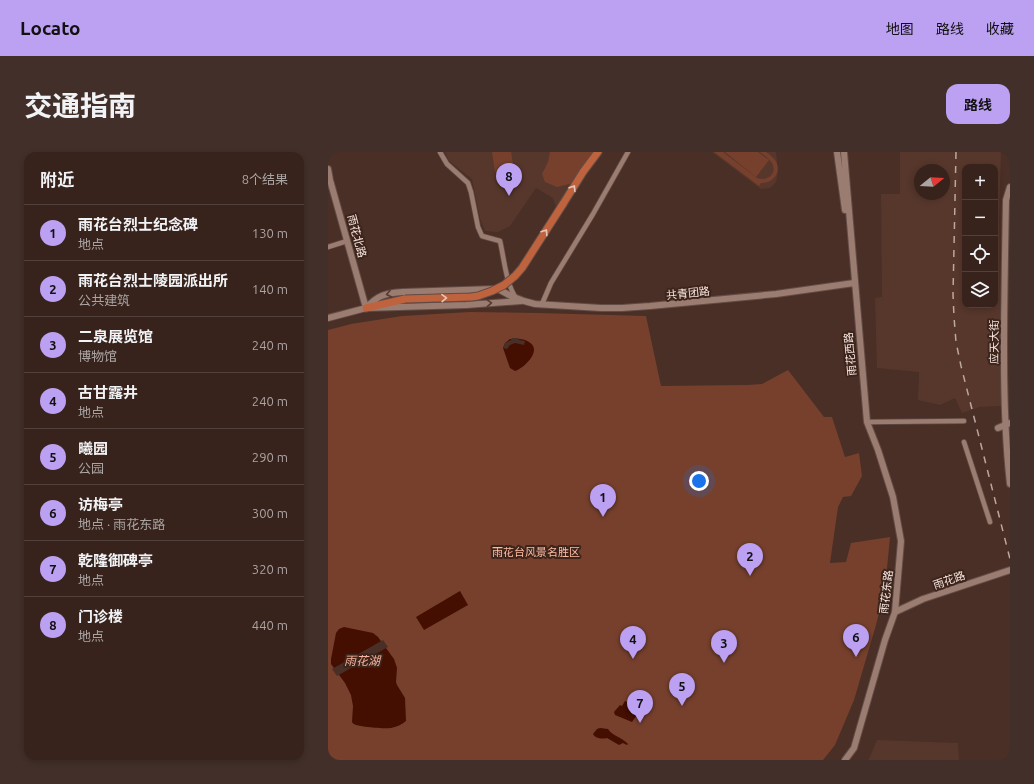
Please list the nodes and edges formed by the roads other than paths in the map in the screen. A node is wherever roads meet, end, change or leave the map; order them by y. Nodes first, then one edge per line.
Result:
1 (440, 152) edge
2 (598, 152) edge
3 (628, 152) edge
4 (837, 152) edge
5 (844, 152) edge
6 (328, 169) edge
7 (1010, 187) edge
8 (347, 241) junction
9 (328, 247) edge
10 (854, 283) junction
11 (516, 298) junction
12 (524, 301) junction
13 (542, 304) junction
14 (366, 308) junction
15 (328, 318) edge
16 (964, 421) dead end
17 (867, 422) junction
18 (1008, 424) edge
19 (998, 428) dead end
20 (964, 442) dead end
21 (1010, 484) edge
22 (990, 522) dead end
23 (1007, 571) edge
24 (896, 612) junction
25 (845, 760) edge

1 - 11 street
14 -> 2 main road, bridge
3 - 13 street
4 - 10 street, 雨花西路
5 - 10 street, 雨花西路
6 - 8 street, 雨花北路
7 - 18 street, 应天大街
8 - 9 street
8 - 14 street, 雨花北路
10 - 13 street, 共青团路
10 - 17 street, 雨花西路
11 - 12 street, 共青团路
11 -> 14 street, 共青团路
12 - 13 street, 共青团路
14 -> 12 street, 共青团路
14 - 15 street, 共青团路
16 - 17 street
17 - 24 street, 雨花东路
18 - 19 street
18 - 21 street, 应天大街
20 - 22 street
23 - 24 street, 雨花路
24 - 25 street, 雨花东路

